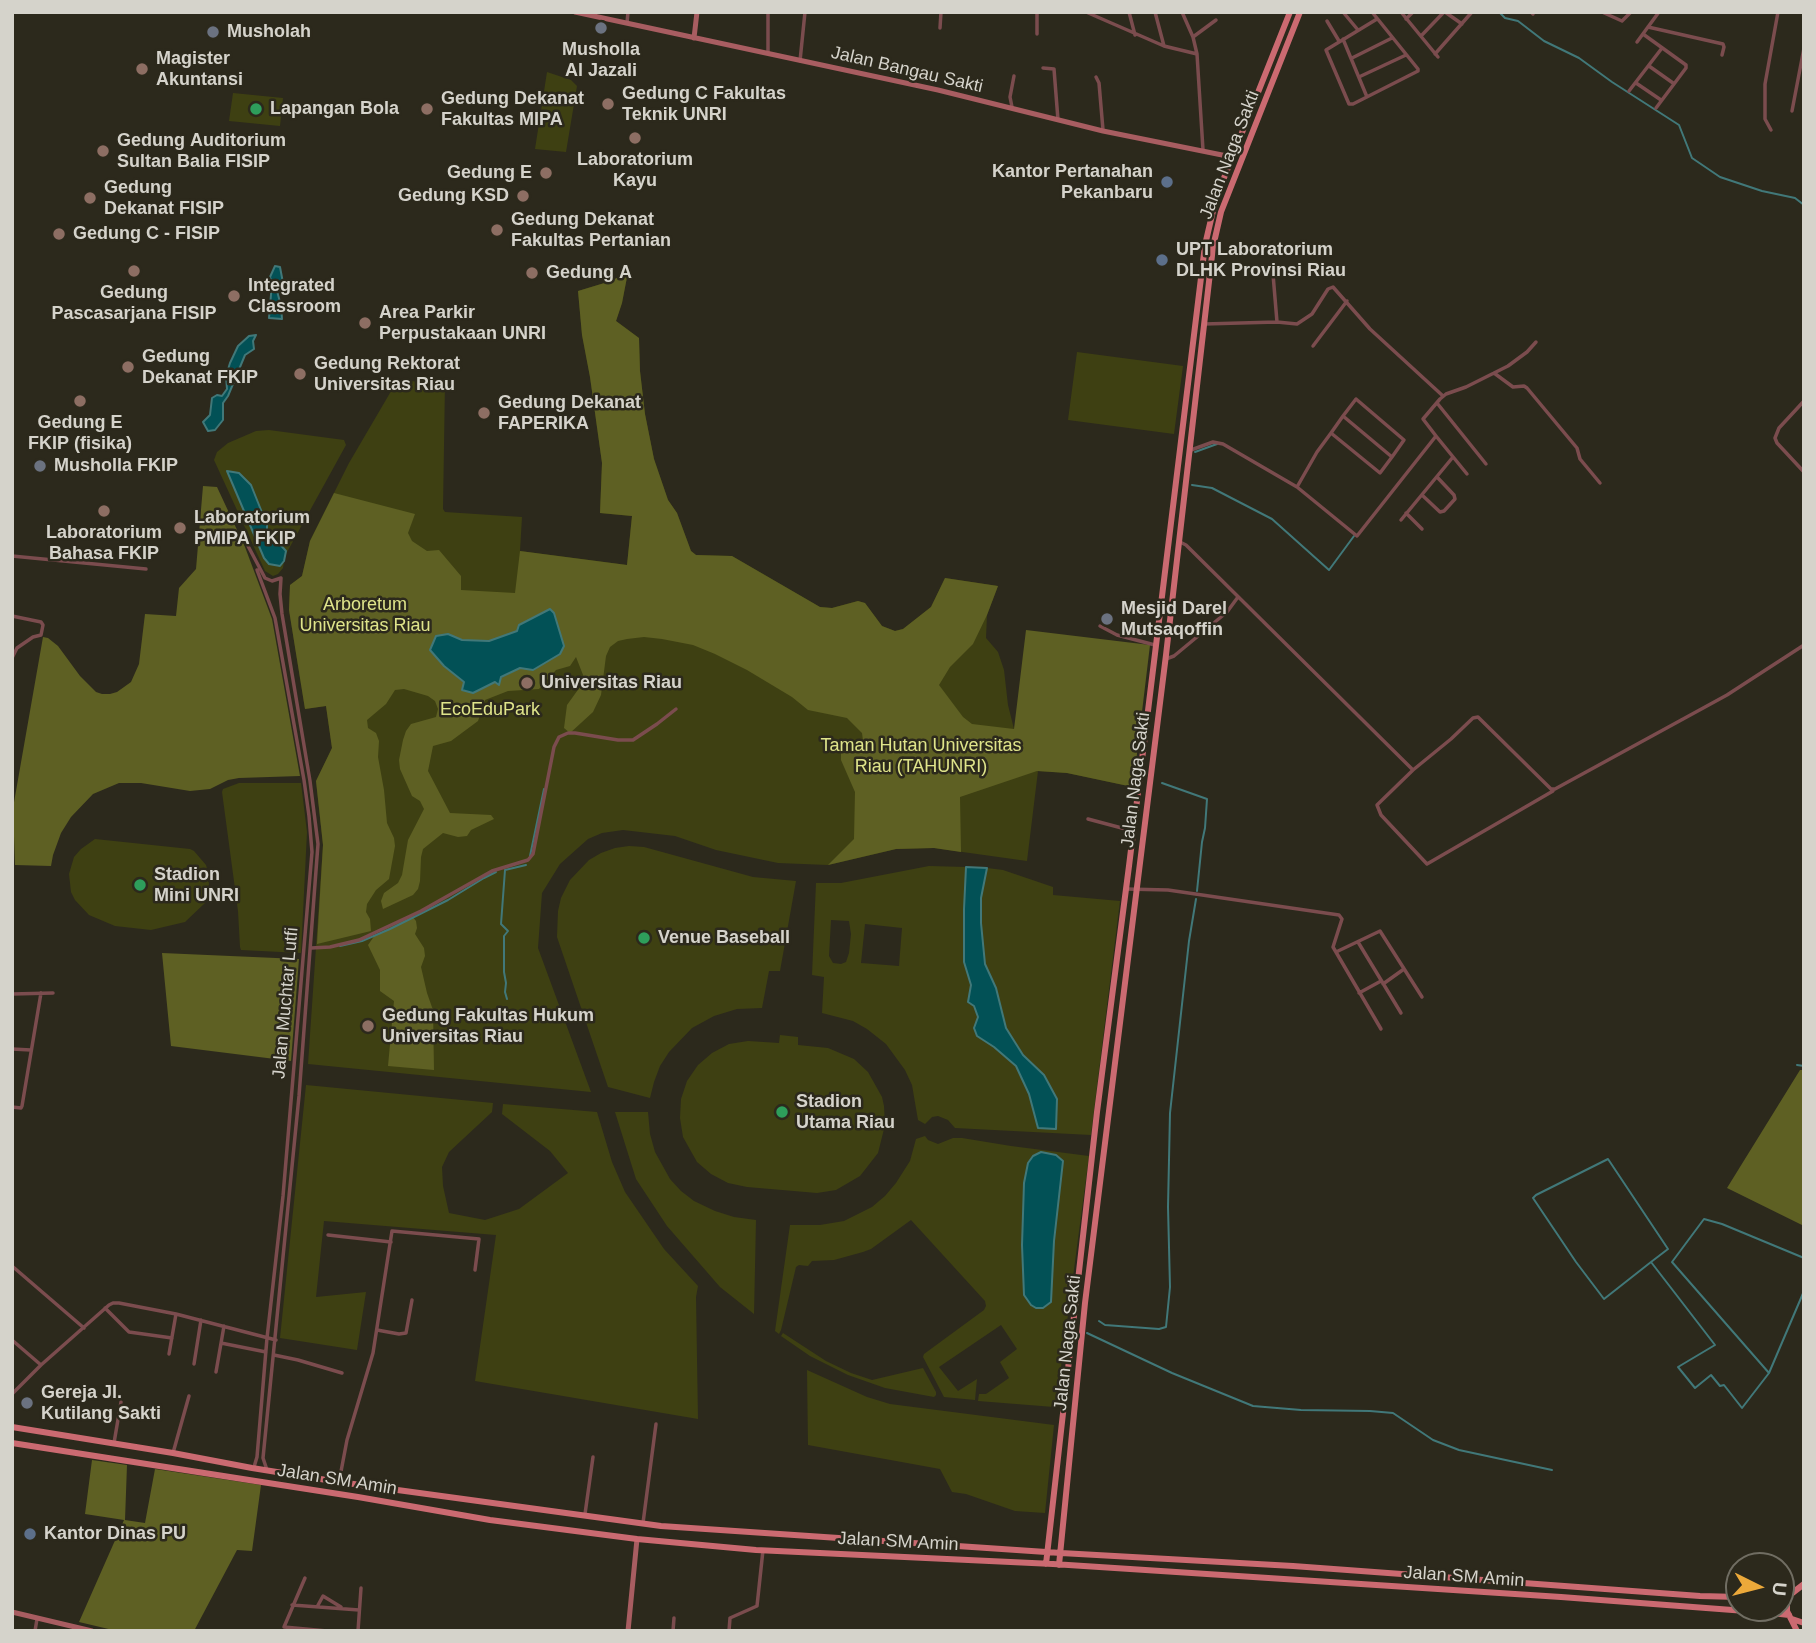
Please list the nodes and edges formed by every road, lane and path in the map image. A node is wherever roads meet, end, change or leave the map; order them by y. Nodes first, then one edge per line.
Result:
1 (575, 12) edge
2 (628, 12) edge
3 (697, 12) edge
4 (768, 12) edge
5 (805, 12) edge
6 (941, 12) edge
7 (1037, 12) edge
8 (1086, 12) edge
9 (1098, 12) edge
10 (1129, 12) edge
11 (1155, 12) edge
12 (1183, 12) edge
13 (1290, 12) edge
14 (1300, 12) edge
15 (1343, 12) edge
16 (1372, 12) edge
17 (1401, 12) edge
18 (1413, 12) edge
19 (1445, 12) edge
20 (1472, 12) edge
21 (1602, 12) edge
22 (1631, 12) edge
23 (1658, 12) edge
24 (1779, 12) edge
25 (1100, 18) junction
26 (1377, 19) junction
27 (1406, 19) junction
28 (1216, 20) dead end
29 (1327, 21) dead end
30 (627, 23) junction
31 (1462, 24) junction
32 (1648, 27) junction
33 (940, 28) dead end
34 (1358, 30) junction
35 (1037, 34) dead end
36 (1643, 34) junction
37 (1136, 35) junction
38 (1420, 36) junction
39 (1193, 37) junction
40 (694, 38) junction
41 (1392, 38) junction
42 (1341, 40) junction
43 (1637, 42) dead end
44 (1164, 46) junction
45 (1662, 48) junction
46 (1804, 48) edge
47 (768, 53) junction
48 (1197, 54) junction
49 (1406, 55) junction
50 (1721, 55) dead end
51 (1352, 58) junction
52 (800, 61) junction
53 (1649, 66) junction
54 (1043, 68) dead end
55 (1014, 76) dead end
56 (1096, 77) dead end
57 (1360, 77) junction
58 (1263, 78) junction
59 (1273, 82) junction
60 (1636, 83) junction
61 (1674, 83) junction
62 (1629, 91) dead end
63 (1367, 97) junction
64 (1661, 100) junction
65 (1656, 108) dead end
66 (1012, 109) junction
67 (1792, 111) dead end
68 (1058, 120) junction
69 (1771, 130) dead end
70 (1103, 131) junction
71 (1203, 150) junction
72 (1232, 156) junction
73 (1273, 274) dead end
74 (1347, 301) junction
75 (1277, 322) junction
76 (1205, 324) junction
77 (1536, 342) dead end
78 (1313, 346) dead end
79 (1494, 373) junction
80 (1443, 396) junction
81 (1804, 401) edge
82 (1437, 403) junction
83 (1343, 416) junction
84 (1331, 433) junction
85 (1436, 436) junction
86 (1189, 451) junction
87 (1392, 457) junction
88 (1452, 457) junction
89 (1486, 464) dead end
90 (1804, 472) edge
91 (1466, 474) dead end
92 (1436, 477) junction
93 (1600, 483) dead end
94 (1297, 487) junction
95 (1422, 495) junction
96 (1406, 513) junction
97 (1401, 520) dead end
98 (1422, 529) dead end
99 (1178, 541) junction
100 (12, 556) edge
101 (146, 569) dead end
102 (1238, 597) junction
103 (12, 616) edge
104 (1100, 625) dead end
105 (1155, 645) junction
106 (1804, 646) edge
107 (12, 659) edge
108 (1166, 659) junction
109 (676, 709) dead end
110 (1413, 770) junction
111 (1555, 789) junction
112 (1087, 819) dead end
113 (1133, 831) junction
114 (1137, 888) junction
115 (1126, 889) junction
116 (1358, 942) junction
117 (311, 948) junction
118 (1336, 952) junction
119 (1404, 969) junction
120 (1382, 982) junction
121 (41, 993) junction
122 (53, 993) dead end
123 (1359, 993) junction
124 (12, 994) edge
125 (1422, 998) dead end
126 (1401, 1013) dead end
127 (1381, 1029) dead end
128 (12, 1049) edge
129 (31, 1050) junction
130 (12, 1107) edge
131 (328, 1236) dead end
132 (391, 1242) junction
133 (12, 1266) edge
134 (475, 1270) dead end
135 (412, 1300) dead end
136 (105, 1308) junction
137 (176, 1314) junction
138 (201, 1320) junction
139 (224, 1326) junction
140 (84, 1328) junction
141 (377, 1330) junction
142 (172, 1338) junction
143 (267, 1338) junction
144 (12, 1340) edge
145 (276, 1340) junction
146 (221, 1343) junction
147 (266, 1352) junction
148 (169, 1354) dead end
149 (274, 1355) junction
150 (194, 1364) dead end
151 (41, 1365) junction
152 (216, 1372) dead end
153 (342, 1373) dead end
154 (12, 1394) edge
155 (190, 1396) dead end
156 (121, 1402) dead end
157 (656, 1424) dead end
158 (12, 1427) edge
159 (12, 1443) edge
160 (114, 1444) junction
161 (173, 1453) junction
162 (186, 1456) junction
163 (593, 1457) dead end
164 (252, 1468) junction
165 (185, 1469) junction
166 (267, 1471) junction
167 (339, 1482) junction
168 (585, 1516) junction
169 (643, 1523) junction
170 (757, 1533) junction
171 (637, 1539) junction
172 (760, 1550) junction
173 (1049, 1551) junction
174 (1061, 1553) junction
175 (1119, 1555) junction
176 (1046, 1564) junction
177 (1059, 1565) junction
178 (1120, 1568) junction
179 (304, 1578) dead end
180 (361, 1588) dead end
181 (1725, 1597) edge
182 (292, 1605) junction
183 (317, 1607) junction
184 (343, 1609) junction
185 (1725, 1609) edge
186 (359, 1610) junction
187 (12, 1612) edge
188 (37, 1617) junction
189 (674, 1618) dead end
190 (35, 1631) edge
191 (92, 1631) edge
192 (327, 1631) edge
193 (358, 1631) edge
194 (628, 1631) edge
195 (673, 1631) edge
196 (729, 1631) edge

1 - 30 street, Jalan Bangau Sakti
2 - 30 street
3 - 40 street
4 - 47 street
5 - 52 street
6 - 33 street
7 - 35 street
8 - 25 street
9 - 25 street
10 - 37 street
11 - 44 street
12 - 39 street
13 - 58 main road, Jalan Naga Sakti
14 - 59 main road, Jalan Naga Sakti
15 - 34 street
16 - 26 street
17 - 27 street
18 - 27 street
19 - 31 street
19 - 38 street
20 - 31 street
21 - 22 street
23 - 32 street
24 - 69 street
25 - 37 street
26 - 34 street
26 - 41 street
27 - 38 street
28 - 39 street
29 - 42 street
30 - 40 street, Jalan Bangau Sakti
31 - 38 street
32 - 36 street
32 - 50 street
34 - 42 street
36 - 43 street
36 - 45 street
37 - 44 street
39 - 48 street
40 - 47 street, Jalan Bangau Sakti
41 - 49 street
41 - 51 street
42 - 51 street
42 - 63 street
44 - 48 street
45 - 53 street
45 - 61 street
46 - 67 street
47 - 52 street, Jalan Bangau Sakti
48 - 71 street
49 - 57 street
49 - 63 street
51 - 57 street
52 - 66 street, Jalan Bangau Sakti
53 - 60 street
53 - 61 street
54 - 68 street
55 - 66 street
56 - 70 street
57 - 63 street
58 - 59 main road
58 - 72 main road, Jalan Naga Sakti
59 - 76 main road, Jalan Naga Sakti
60 - 62 street
60 - 64 street
61 - 64 street
64 - 65 street
66 - 68 street, Jalan Bangau Sakti
68 - 70 street, Jalan Bangau Sakti
70 - 71 street, Jalan Bangau Sakti
71 - 72 street, Jalan Bangau Sakti
72 - 105 main road, Jalan Naga Sakti
73 - 75 street
74 - 75 street
74 - 78 street
74 - 80 street
75 - 76 street
76 - 86 main road, Jalan Naga Sakti
77 - 79 street
79 - 80 street
79 - 93 street
80 - 82 street
81 - 90 street
82 - 85 street
82 - 89 street
83 - 84 street
83 - 87 street
83 - 87 street
84 - 87 street
84 - 94 street
85 - 88 street
85 - 94 street
86 - 94 street
86 - 99 main road, Jalan Naga Sakti
88 - 91 street
88 - 92 street
92 - 95 street
92 - 95 street
95 - 96 street
96 - 97 street
96 - 98 street
99 - 102 street
99 - 108 main road, Jalan Naga Sakti
100 - 101 street
102 - 108 street
102 - 110 street
103 - 107 street
104 - 105 street
105 - 113 main road, Jalan Naga Sakti
106 - 111 street
108 - 114 main road, Jalan Naga Sakti
109 - 117 street
110 - 111 street
110 - 111 street
112 - 113 street
113 - 115 main road, Jalan Naga Sakti
114 - 115 street
114 - 118 street
114 - 174 main road, Jalan Naga Sakti
115 - 173 main road, Jalan Naga Sakti
116 - 118 street
116 - 119 street
116 - 120 street
117 - 143 street, Jalan Muchtar Lutfi
117 - 145 street, Jalan Muchtar Lutfi
118 - 123 street
119 - 120 street
119 - 125 street
120 - 123 street
120 - 126 street
121 - 122 street
121 - 124 street
121 - 129 street
123 - 127 street
128 - 129 street
129 - 130 street
131 - 132 street
132 - 134 street
132 - 141 street
133 - 140 street
135 - 141 street
136 - 137 street
136 - 140 street
136 - 142 street
137 - 138 street
137 - 142 street
138 - 139 street
138 - 150 street
139 - 143 street
139 - 146 street
140 - 151 street
141 - 167 street
142 - 148 street
143 - 145 street
143 - 147 street, Jalan Muchtar Lutfi
144 - 151 street
145 - 149 street, Jalan Muchtar Lutfi
146 - 147 street
146 - 152 street
147 - 164 street, Jalan Muchtar Lutfi
149 - 153 street
149 - 166 street, Jalan Muchtar Lutfi
151 - 154 street
155 - 161 street
156 - 160 street
157 - 169 street
158 - 160 main road, Jalan SM Amin
159 - 165 main road, Jalan SM Amin
160 - 161 main road, Jalan SM Amin
161 - 162 main road, Jalan SM Amin
162 - 164 main road, Jalan SM Amin
162 - 165 main road
163 - 168 street
164 - 166 main road, Jalan SM Amin
165 - 171 main road, Jalan SM Amin
166 - 167 main road, Jalan SM Amin
167 - 168 main road, Jalan SM Amin
168 - 169 main road, Jalan SM Amin
169 - 170 main road, Jalan SM Amin
170 - 172 main road
170 - 173 main road, Jalan SM Amin
171 - 172 main road, Jalan SM Amin
171 - 194 street
172 - 176 main road, Jalan SM Amin
172 - 196 street
173 - 174 main road, Jalan SM Amin
173 - 176 main road, Jalan Naga Sakti
174 - 175 main road, Jalan SM Amin
174 - 177 main road, Jalan Naga Sakti
175 - 178 main road
175 - 181 main road, Jalan SM Amin
176 - 177 main road, Jalan SM Amin
177 - 178 main road, Jalan SM Amin
178 - 185 main road, Jalan SM Amin
179 - 182 street
180 - 186 street
182 - 183 street
182 - 192 street
183 - 184 street
183 - 184 street
184 - 186 street
186 - 193 street
187 - 188 street
188 - 190 street
188 - 191 street
189 - 195 street

